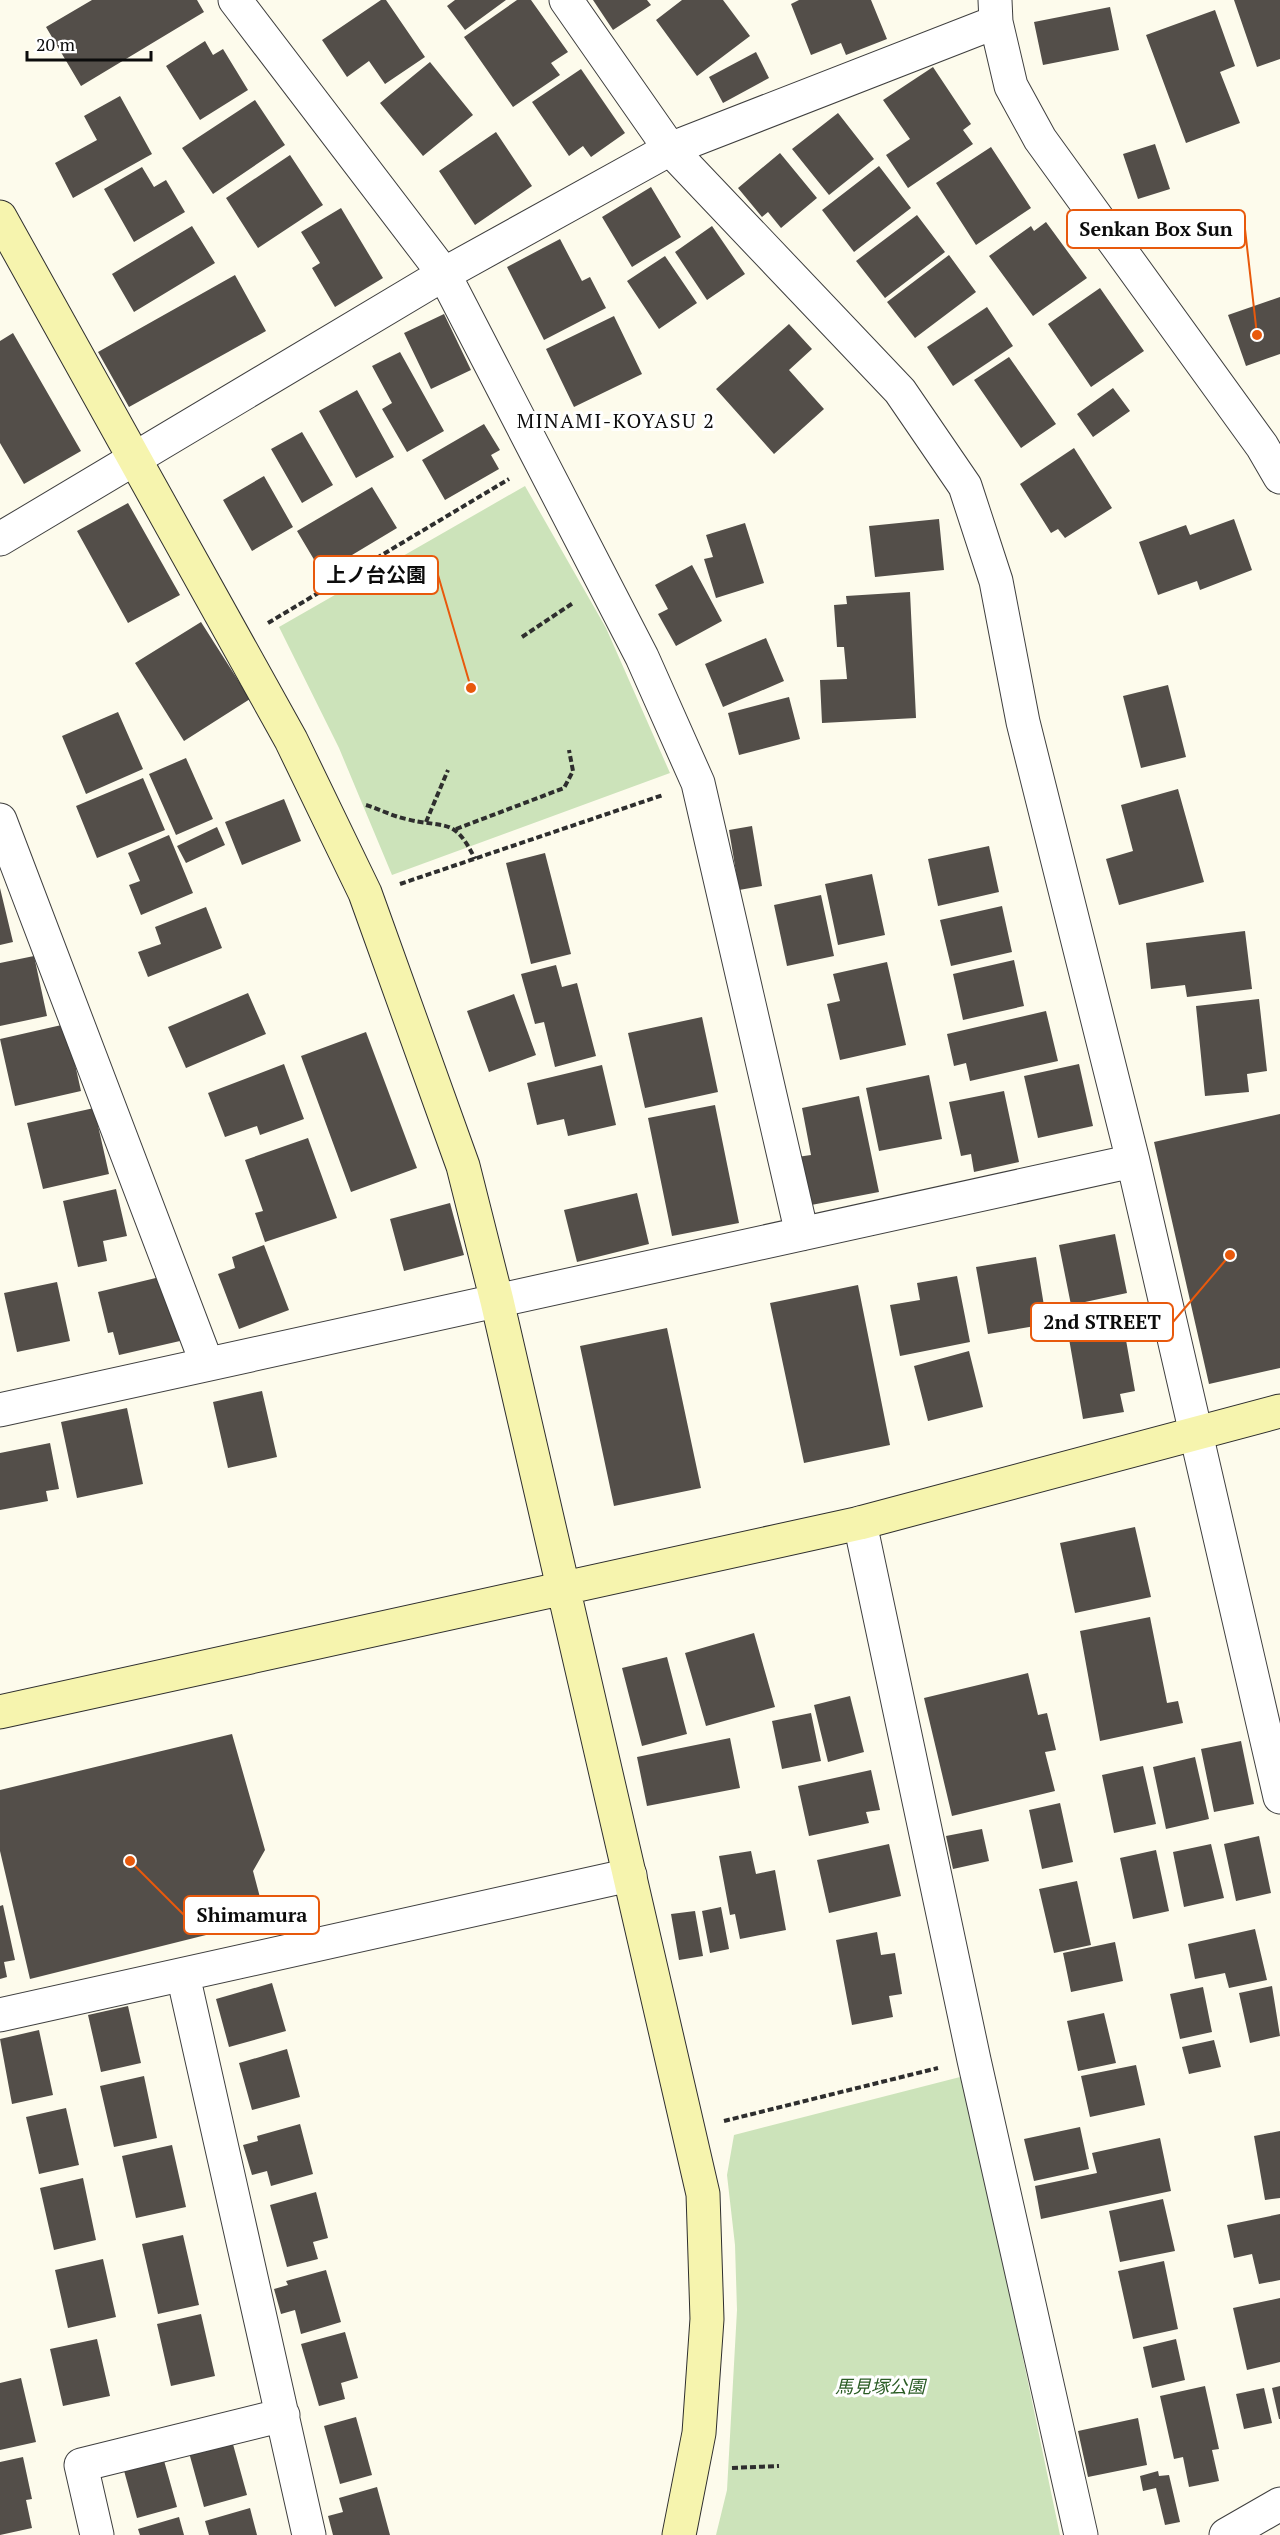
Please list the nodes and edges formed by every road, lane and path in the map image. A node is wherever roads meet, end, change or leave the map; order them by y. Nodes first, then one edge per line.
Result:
1 (234, 0) edge
2 (566, 0) edge
3 (996, 11) edge
4 (670, 149) junction
5 (0, 217) edge
6 (444, 274) junction
7 (134, 459) junction
8 (541, 460) junction
9 (1280, 477) edge
10 (0, 539) edge
11 (558, 613) dead end
12 (260, 628) dead end
13 (522, 638) dead end
14 (569, 750) dead end
15 (448, 770) dead end
16 (698, 783) junction
17 (360, 806) dead end
18 (0, 820) edge
19 (426, 822) junction
20 (456, 830) junction
21 (475, 859) junction
22 (390, 888) dead end
23 (1133, 1161) junction
24 (802, 1234) junction
25 (497, 1301) junction
26 (207, 1364) junction
27 (0, 1410) edge
28 (1280, 1410) edge
29 (1194, 1433) junction
30 (860, 1523) junction
31 (564, 1590) junction
32 (0, 1712) edge
33 (1280, 1797) edge
34 (630, 1875) junction
35 (183, 1975) junction
36 (0, 2015) edge
37 (974, 2060) junction
38 (719, 2122) dead end
39 (282, 2415) junction
40 (779, 2466) dead end
41 (734, 2468) dead end
42 (1280, 2504) edge
43 (97, 2535) edge
44 (309, 2535) edge
45 (679, 2535) edge
46 (1081, 2535) edge
47 (1226, 2535) edge

1 - 6 street
2 - 4 street
3 - 4 street
3 - 9 street
4 - 6 street
4 - 23 street
5 - 7 street
6 - 7 street
6 - 8 street
7 - 10 street
7 - 25 street
8 - 12 path
8 - 16 street
11 - 13 path
14 - 20 path
15 - 19 path
16 - 21 path
16 - 24 street
17 - 19 path
18 - 26 street
19 - 20 path
20 - 21 path
21 - 22 path
23 - 24 street
23 - 29 street
24 - 25 street
25 - 26 street
25 - 31 street
26 - 27 street
28 - 29 street
29 - 30 street
29 - 33 street
30 - 31 street
30 - 37 street
31 - 32 street
31 - 34 street
34 - 35 street
34 - 45 street
35 - 36 street
35 - 39 street
37 - 38 path
37 - 46 street
39 - 43 street
39 - 44 street
40 - 41 path
42 - 47 street

